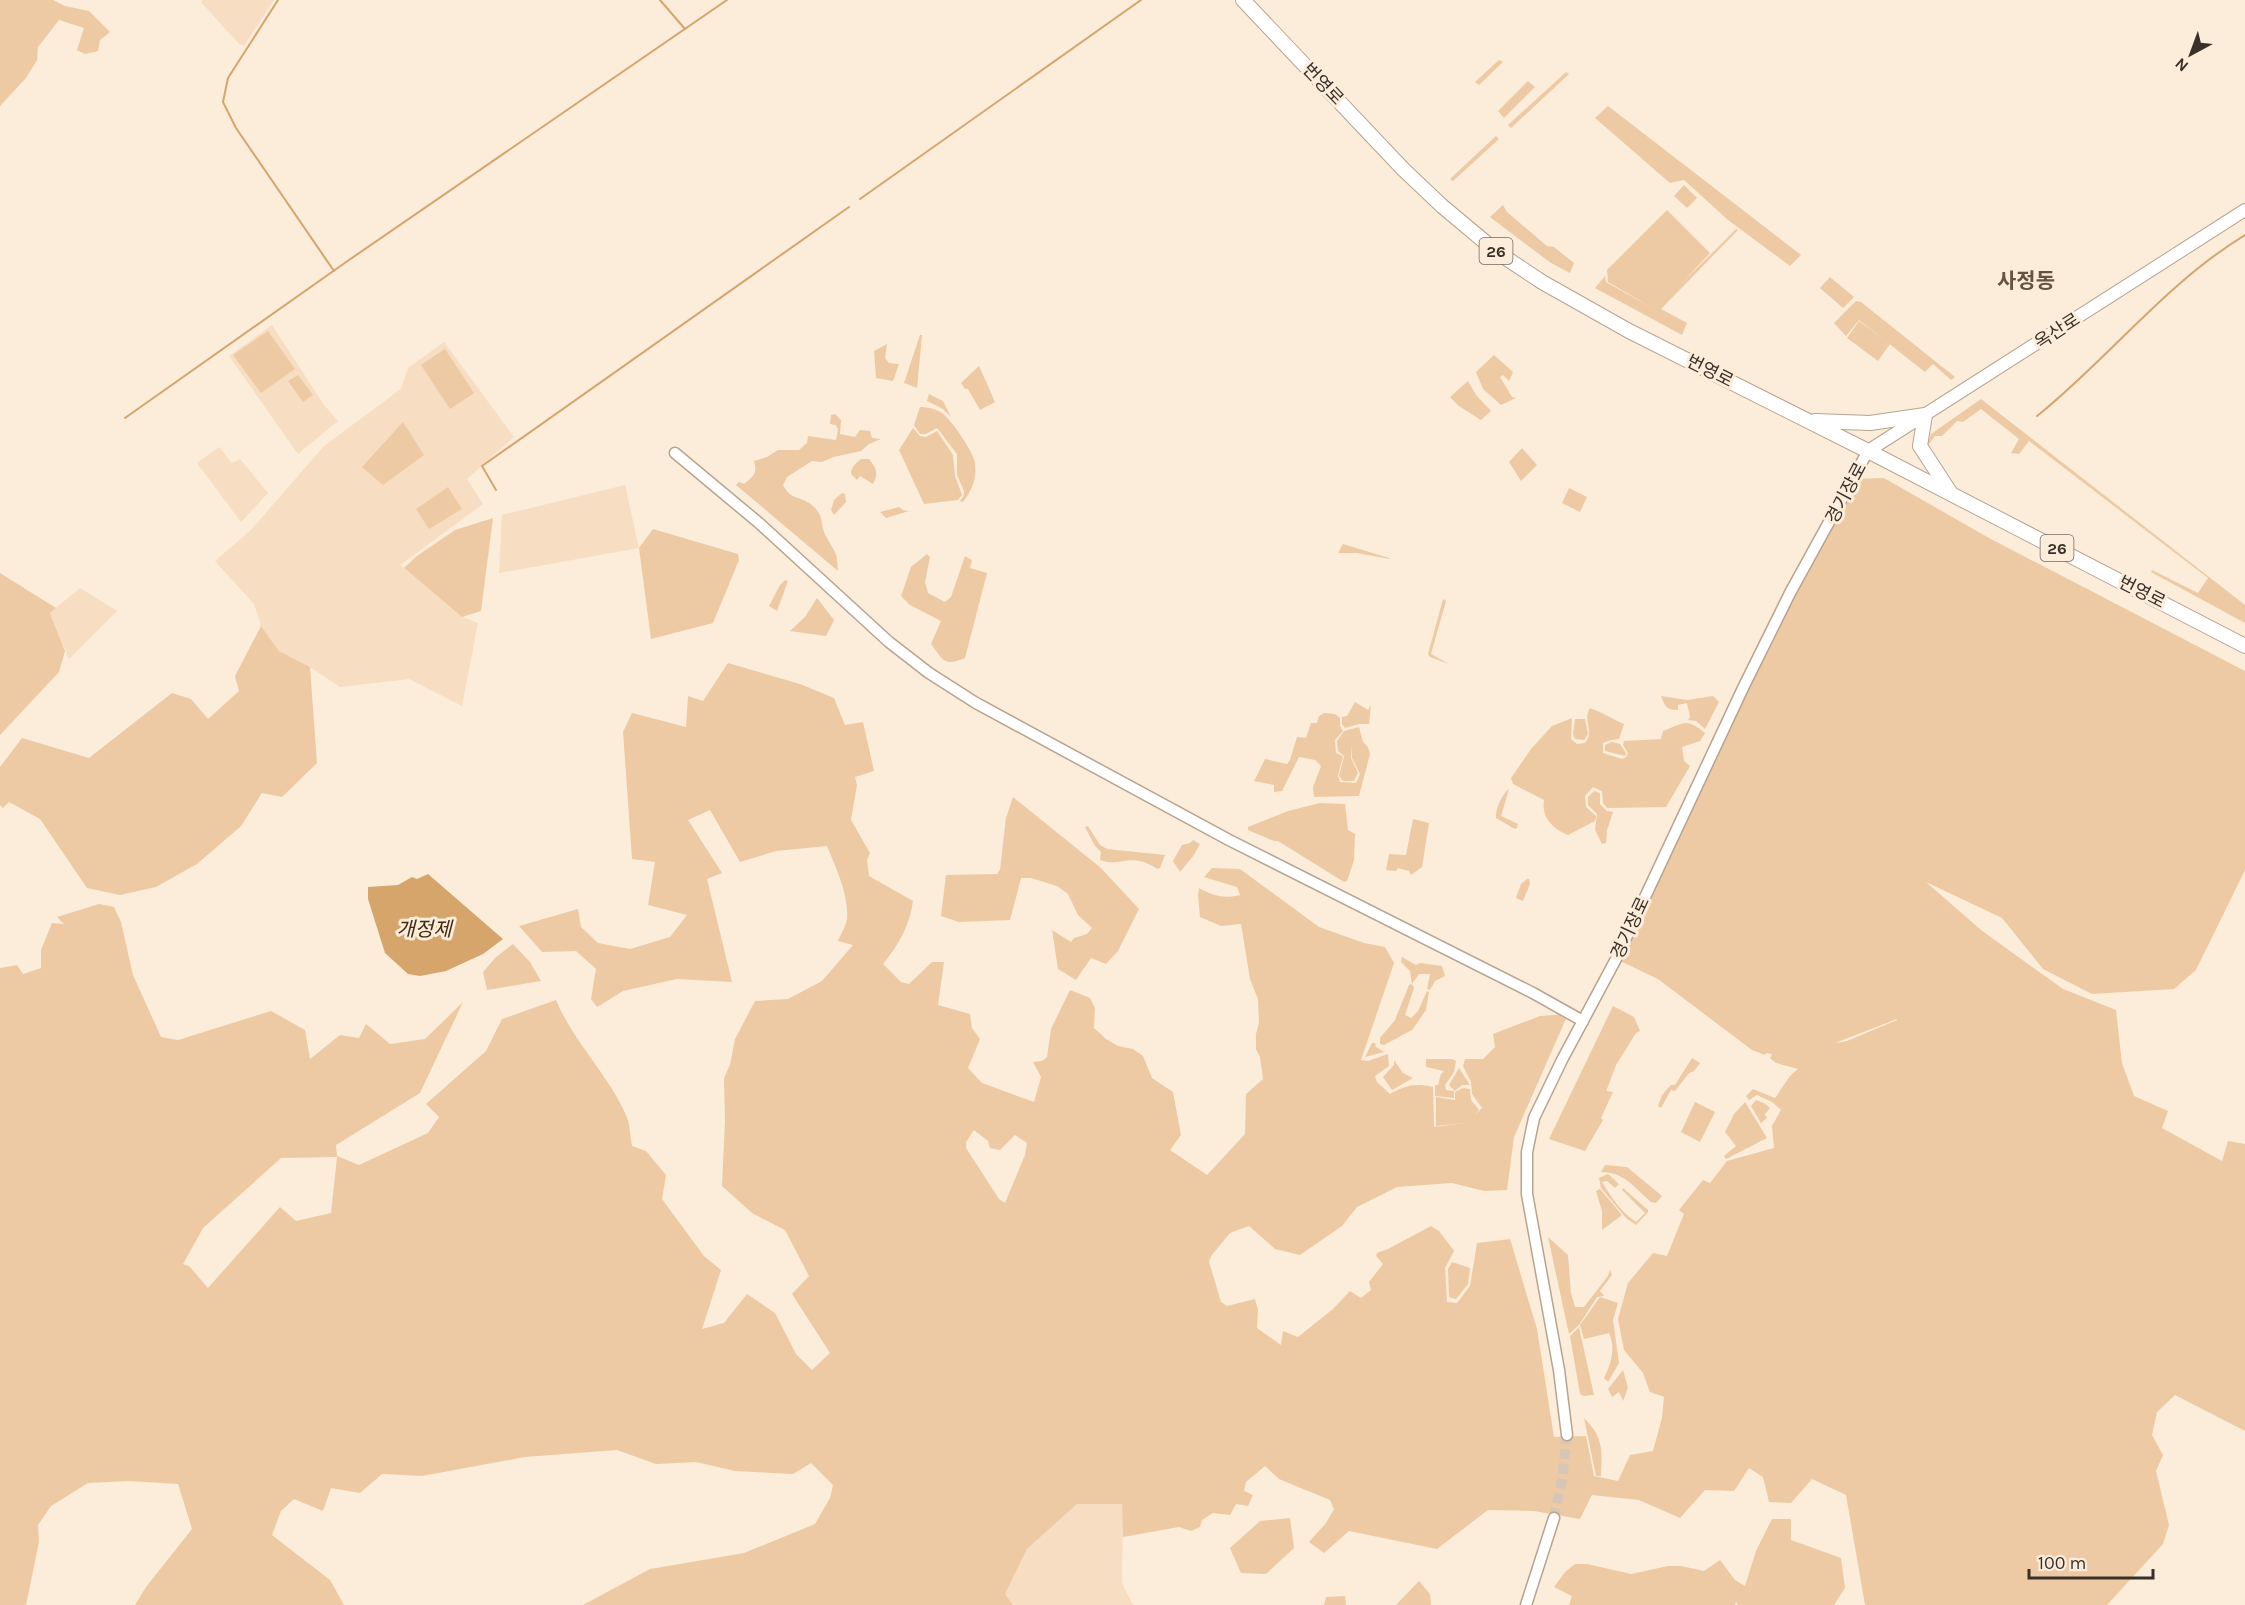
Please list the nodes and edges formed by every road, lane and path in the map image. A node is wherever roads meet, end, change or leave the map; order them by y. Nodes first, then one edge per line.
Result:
1 (1243, 0) edge
2 (2245, 210) edge
3 (1925, 415) junction
4 (1810, 421) junction
5 (1868, 450) junction
6 (675, 453) dead end
7 (1953, 495) junction
8 (2245, 646) edge
9 (1583, 1021) junction
10 (1567, 1435) tunnel mouth
11 (1554, 1518) tunnel mouth
12 (1526, 1605) edge

1 - 4 main road, 번영로 / 26
2 - 3 main road, 옥산로
3 - 4 main road
3 - 5 main road, 옥산로
3 - 7 main road
4 - 5 main road, 번영로 / 26
5 - 7 main road, 번영로 / 26
5 - 9 street, 경기장로
6 - 9 street
7 - 8 main road, 번영로 / 26
9 - 10 street, 경기장로
11 - 12 street

